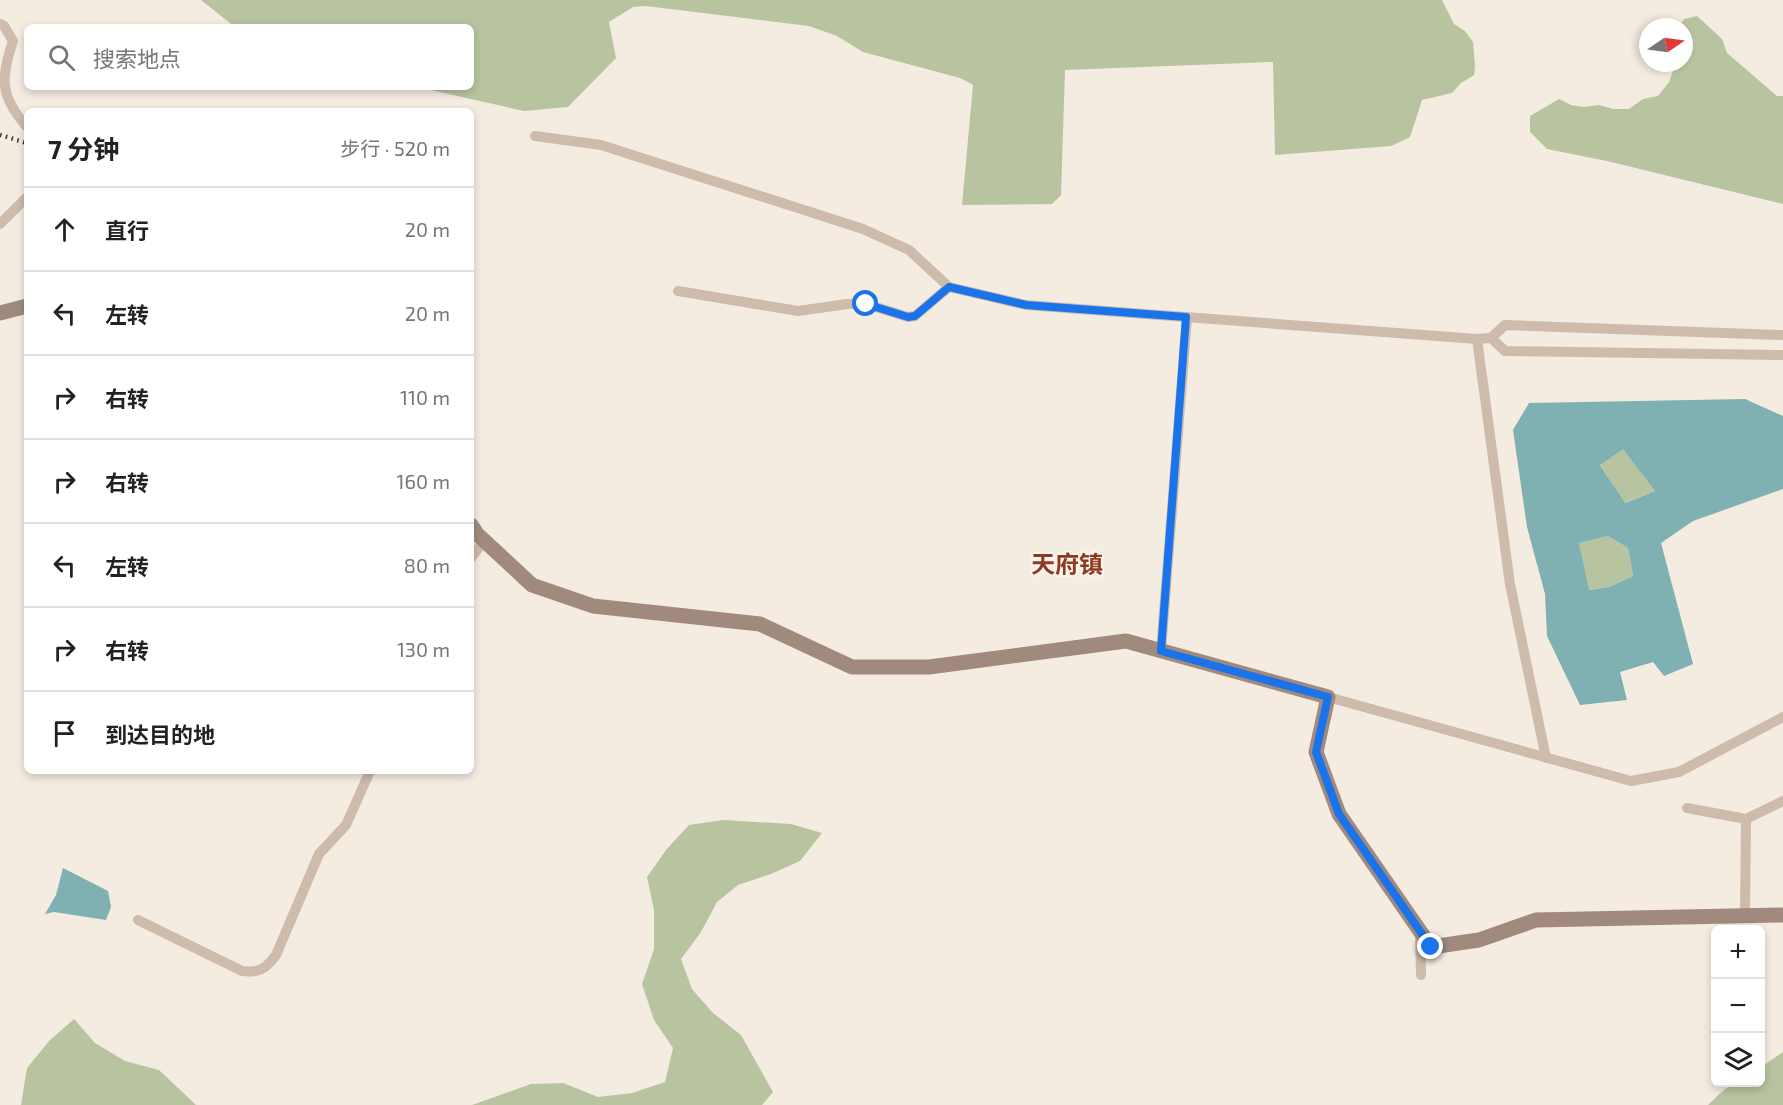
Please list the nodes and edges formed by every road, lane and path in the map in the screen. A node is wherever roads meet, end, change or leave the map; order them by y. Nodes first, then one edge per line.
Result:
1 (0, 24) edge
2 (24, 124) edge
3 (535, 136) dead end
4 (24, 200) edge
5 (0, 224) edge
6 (949, 287) junction
7 (678, 291) dead end
8 (24, 306) edge
9 (1, 309) edge
10 (1186, 317) junction
11 (1783, 335) edge
12 (1491, 338) junction
13 (1477, 339) junction
14 (1783, 355) edge
15 (474, 529) edge
16 (484, 541) junction
17 (474, 554) edge
18 (1161, 651) junction
19 (1328, 697) junction
20 (1783, 717) edge
21 (1546, 758) junction
22 (369, 774) edge
23 (1783, 801) edge
24 (1687, 808) dead end
25 (1746, 819) junction
26 (1783, 915) edge
27 (1745, 916) junction
28 (138, 920) dead end
29 (1420, 932) junction
30 (1420, 975) dead end

1 - 2 street
3 - 6 street
4 - 5 street
6 - 7 street
6 - 10 street
8 - 9 street
10 - 13 street
10 - 18 street
11 - 12 street
12 - 13 street
12 - 14 street
13 - 21 street
15 - 16 street
16 - 17 street
16 - 18 street
18 - 19 street
19 - 21 street
19 - 29 street
20 - 21 street
22 - 28 street
23 - 25 street
24 - 25 street
25 - 27 street
26 - 27 street
27 - 29 street
29 - 30 street

